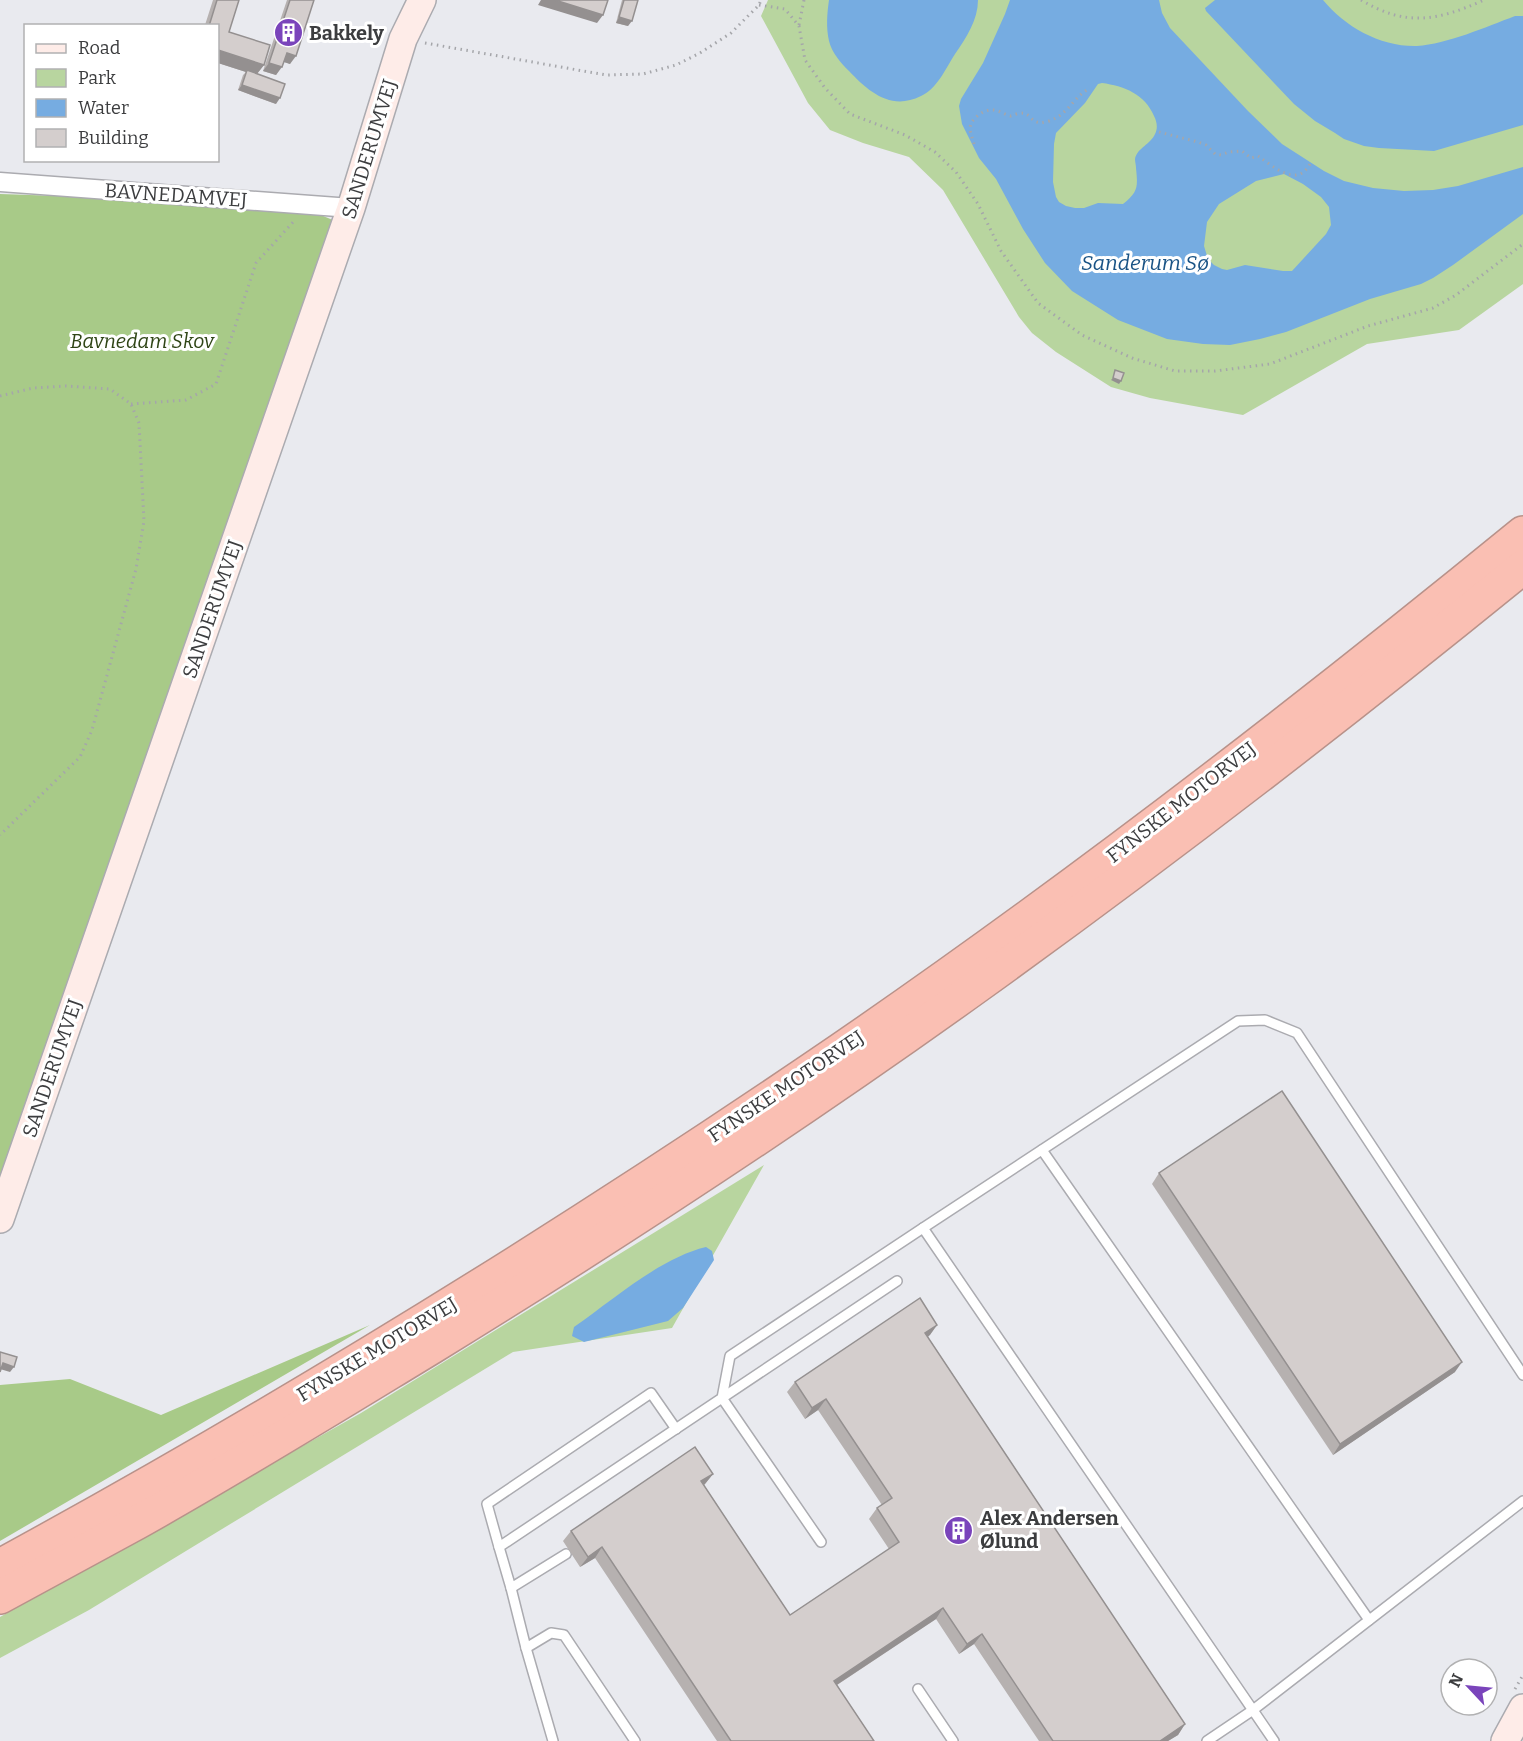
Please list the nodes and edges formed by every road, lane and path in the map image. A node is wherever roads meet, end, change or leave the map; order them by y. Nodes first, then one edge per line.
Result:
1 (422, 0) edge
2 (761, 0) edge
3 (804, 0) edge
4 (1361, 0) edge
5 (1484, 0) edge
6 (759, 5) junction
7 (799, 26) junction
8 (403, 39) junction
9 (1089, 89) dead end
10 (1159, 132) dead end
11 (974, 144) dead end
12 (1310, 164) dead end
13 (0, 182) edge
14 (309, 205) junction
15 (351, 208) junction
16 (1523, 244) edge
17 (0, 396) edge
18 (131, 404) junction
19 (1523, 533) edge
20 (1523, 567) edge
21 (0, 836) edge
22 (1042, 1150) junction
23 (0, 1219) edge
24 (923, 1228) junction
25 (897, 1281) dead end
26 (1523, 1375) edge
27 (722, 1398) junction
28 (676, 1429) junction
29 (1523, 1502) edge
30 (821, 1542) dead end
31 (499, 1547) junction
32 (566, 1554) dead end
33 (0, 1566) edge
34 (511, 1588) junction
35 (0, 1597) edge
36 (1369, 1620) junction
37 (526, 1648) junction
38 (918, 1689) dead end
39 (1523, 1708) edge
40 (1253, 1710) junction
41 (553, 1741) edge
42 (635, 1741) edge
43 (953, 1741) edge
44 (1207, 1741) edge
45 (1274, 1741) edge
46 (1505, 1741) edge

1 - 8 street, SANDERUMVEJ
2 - 6 path
3 - 7 path
4 - 5 path
6 - 7 path
6 - 8 path
7 - 16 path
8 - 15 street, SANDERUMVEJ
9 - 11 path
10 - 12 path
13 - 14 street, BAVNEDAMVEJ
14 - 15 street, BAVNEDAMVEJ
14 - 18 path
15 - 23 street, SANDERUMVEJ
17 - 18 path
18 - 21 path
19 - 33 highway, FYNSKE MOTORVEJ
20 - 35 highway, FYNSKE MOTORVEJ
22 - 24 lane
22 - 26 lane
22 - 36 lane
24 - 27 lane
24 - 40 lane
25 - 27 lane
27 - 28 lane
27 - 30 lane
28 - 31 lane
28 - 31 lane
29 - 36 lane
31 - 34 lane
32 - 34 lane
34 - 37 lane
36 - 40 lane
37 - 41 lane
37 - 42 lane
38 - 43 lane
39 - 46 street
40 - 44 lane
40 - 45 lane

